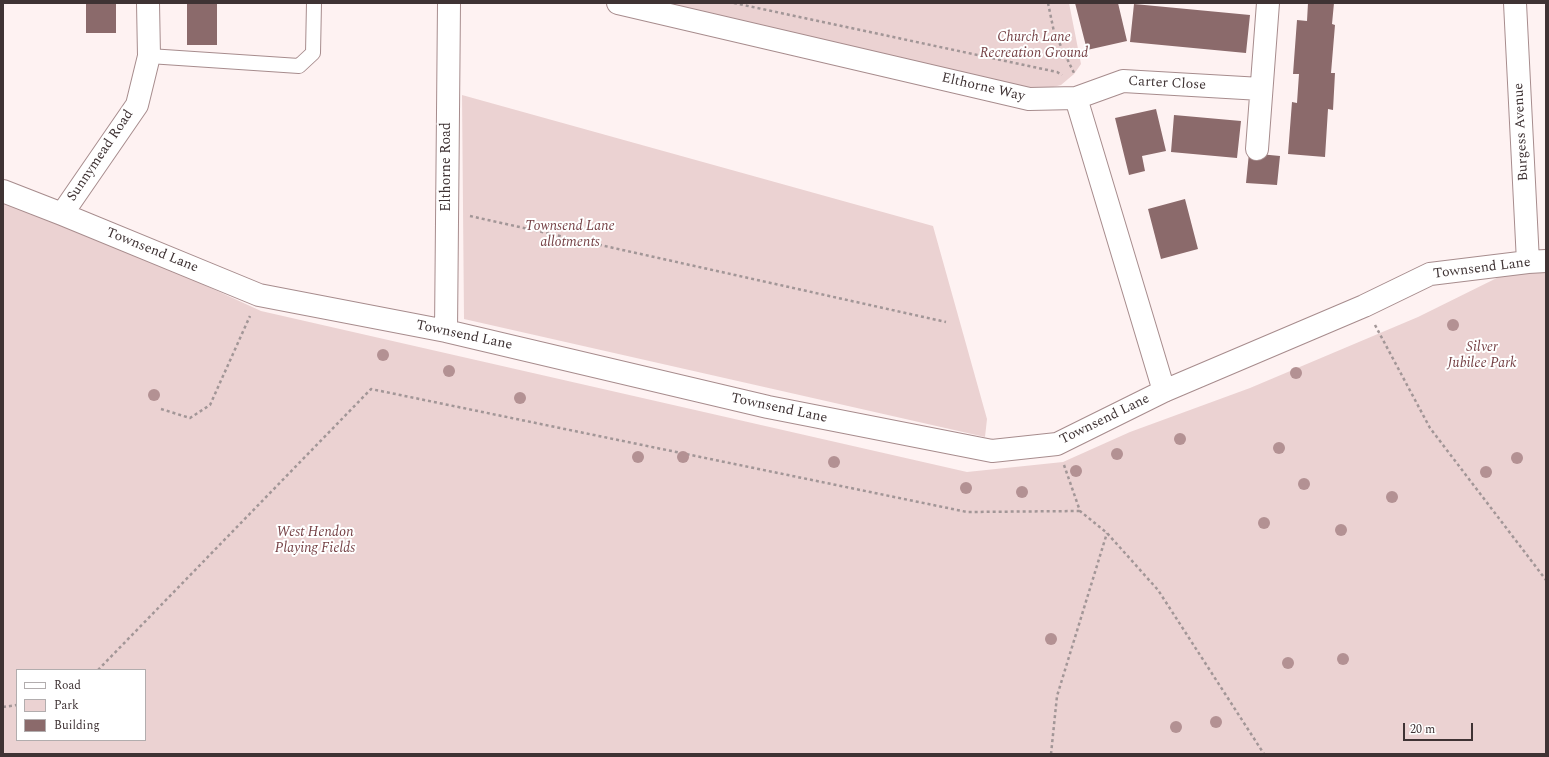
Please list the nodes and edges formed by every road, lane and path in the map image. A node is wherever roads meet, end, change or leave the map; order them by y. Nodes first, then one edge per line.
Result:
1 (148, 3) edge
2 (314, 3) edge
3 (449, 3) edge
4 (618, 3) edge
5 (734, 3) edge
6 (1048, 3) edge
7 (1268, 3) edge
8 (1515, 3) edge
9 (149, 56) junction
10 (1261, 89) junction
11 (1082, 92) junction
12 (1257, 149) dead end
13 (3, 191) edge
14 (447, 211) junction
15 (62, 214) junction
16 (1537, 261) edge
17 (259, 295) junction
18 (1364, 306) junction
19 (946, 322) dead end
20 (446, 331) junction
21 (1164, 391) junction
22 (161, 409) dead end
23 (1057, 444) junction
24 (1080, 511) junction
25 (1107, 533) junction
26 (1546, 580) edge
27 (99, 669) edge
28 (16, 705) edge
29 (3, 707) edge
30 (1051, 754) edge
31 (1264, 754) edge

1 - 9 street, Sunnymead Road
2 - 9 lane
3 - 14 street, Elthorne Road
4 - 11 street, Elthorne Way
5 - 11 path
6 - 11 path
7 - 10 street
8 - 16 street, Burgess Avenue
9 - 15 street, Sunnymead Road
10 - 11 street, Carter Close
10 - 12 street
11 - 21 street
13 - 15 street, Townsend Lane
14 - 19 path
14 - 20 street, Elthorne Road
15 - 17 street, Townsend Lane
16 - 18 street, Townsend Lane
17 - 20 street, Townsend Lane
17 - 22 path
18 - 21 street, Townsend Lane
18 - 26 path
20 - 23 street, Townsend Lane
21 - 23 street, Townsend Lane
23 - 24 path
24 - 25 path
24 - 27 path
25 - 30 path
25 - 31 path
28 - 29 path

